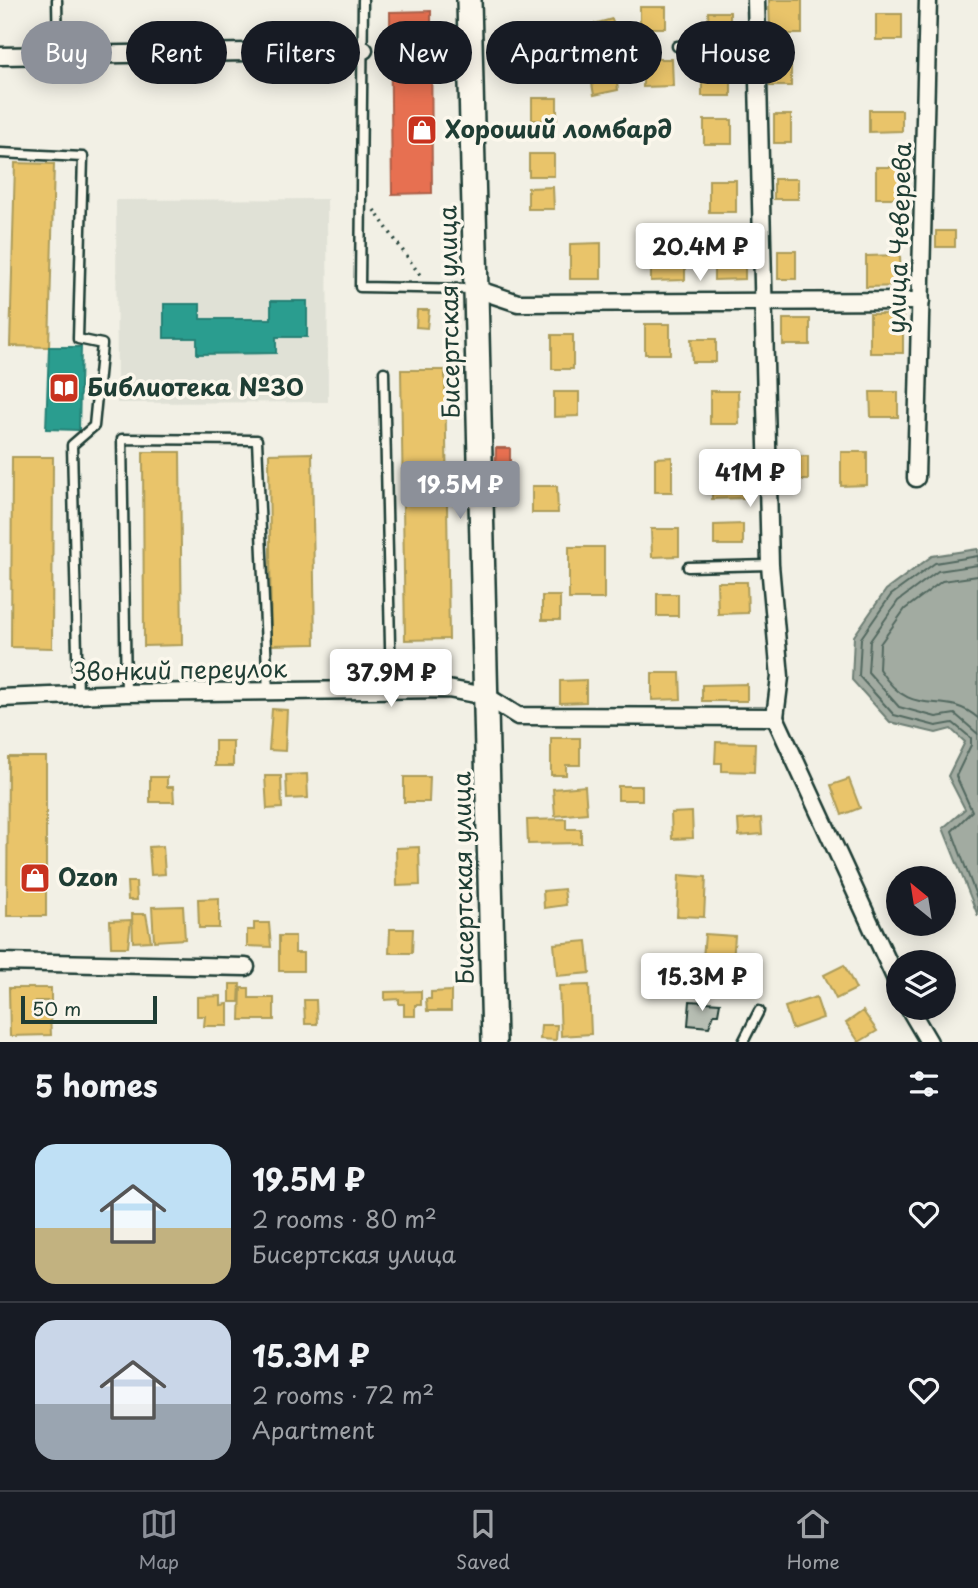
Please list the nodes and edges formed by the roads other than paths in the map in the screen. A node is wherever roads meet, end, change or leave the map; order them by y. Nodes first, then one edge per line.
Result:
1 (57, 0) edge
2 (363, 0) edge
3 (470, 0) edge
4 (756, 0) edge
5 (928, 0) edge
6 (57, 21) edge
7 (756, 21) edge
8 (364, 50) junction
9 (112, 54) edge
10 (0, 55) edge
11 (21, 55) edge
12 (757, 84) edge
13 (0, 153) edge
14 (476, 289) junction
15 (762, 301) junction
16 (921, 301) junction
17 (384, 372) dead end
18 (916, 478) dead end
19 (770, 565) junction
20 (688, 567) dead end
21 (391, 690) junction
22 (126, 693) junction
23 (268, 693) junction
24 (78, 695) junction
25 (486, 696) junction
26 (0, 698) edge
27 (775, 716) junction
28 (886, 958) edge
29 (0, 962) edge
30 (246, 967) dead end
31 (759, 1011) dead end
32 (916, 1020) edge
33 (494, 1042) edge
34 (743, 1042) edge
35 (929, 1042) edge

1 - 6 lane
2 - 8 lane
3 - 14 main road, Бисертская улица
4 - 7 street
5 - 16 street, улица Чеверева
8 - 9 street
8 - 14 lane
10 - 11 street
12 - 15 street
13 - 24 lane
14 - 15 street
14 - 25 main road, Бисертская улица
15 - 16 street
15 - 19 street
16 - 18 street, улица Чеверева
17 - 21 lane
19 - 20 lane
19 - 27 street
21 - 23 street, Звонкий переулок
21 - 25 street, Звонкий переулок
22 - 23 street, Звонкий переулок
22 - 23 lane
22 - 24 street, Звонкий переулок
24 - 26 street, Звонкий переулок
25 - 27 street, Звонкий переулок
25 - 33 main road, Бисертская улица
27 - 28 street
29 - 30 street
31 - 34 lane
32 - 35 street

